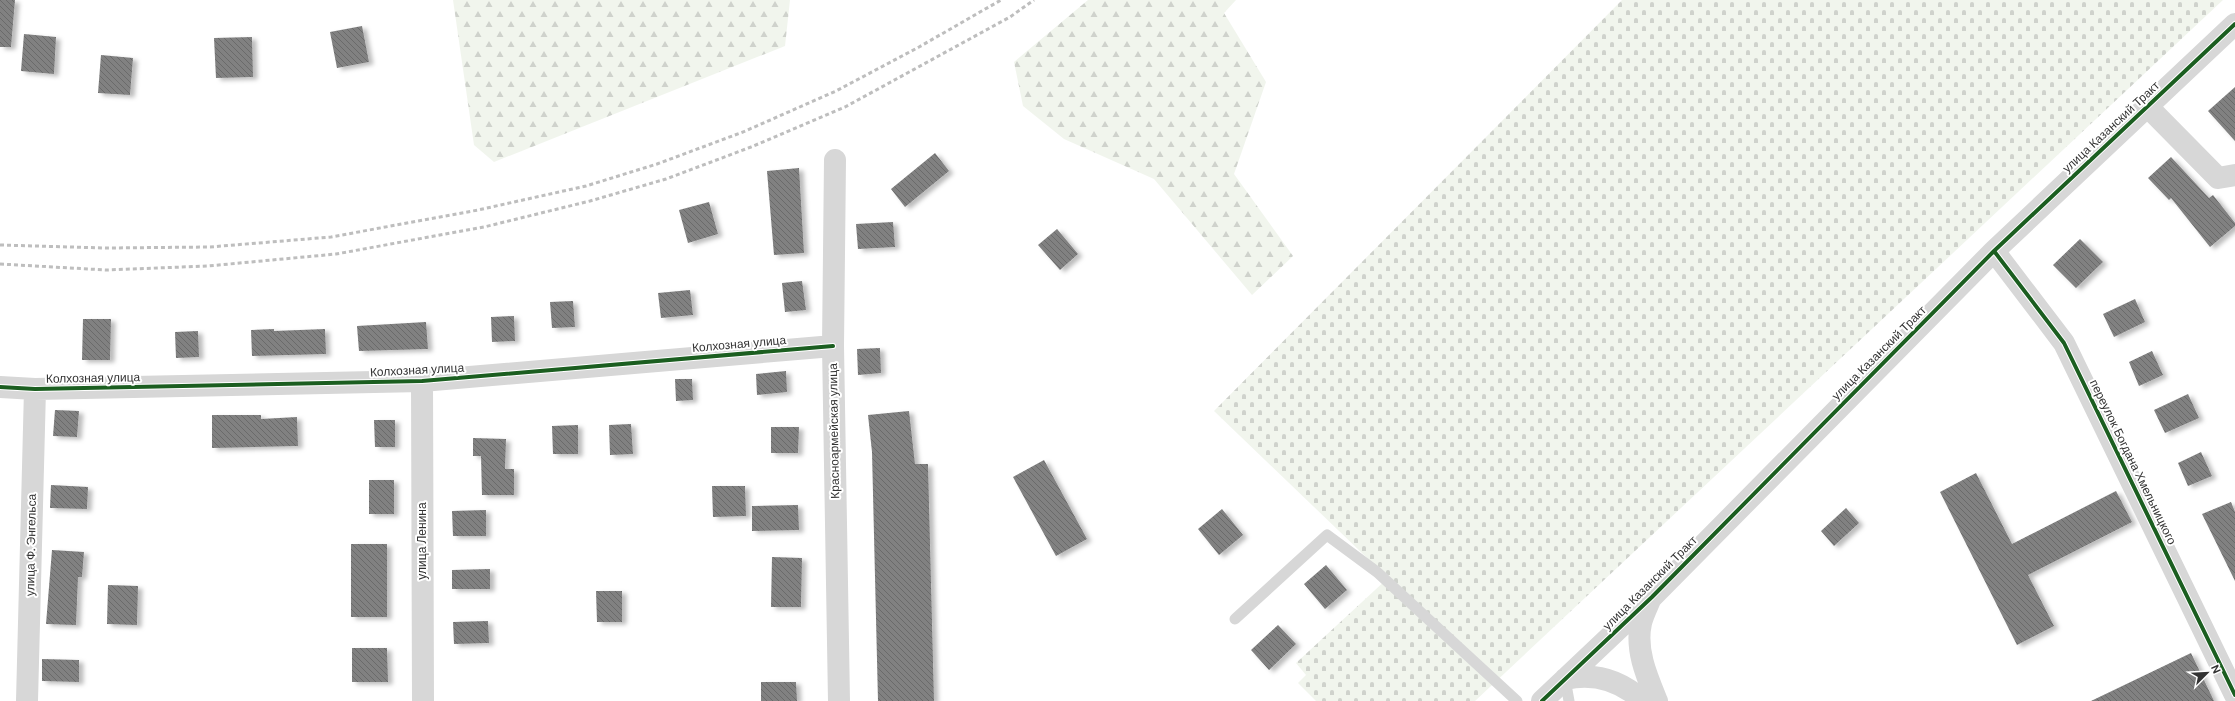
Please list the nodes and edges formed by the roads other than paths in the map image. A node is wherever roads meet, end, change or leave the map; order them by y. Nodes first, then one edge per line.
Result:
1 (2235, 24) edge
2 (2147, 106) junction
3 (834, 160) dead end
4 (2235, 175) edge
5 (1994, 251) junction
6 (833, 346) junction
7 (422, 381) junction
8 (0, 387) edge
9 (35, 389) junction
10 (1652, 597) junction
11 (1235, 619) dead end
12 (1565, 679) junction
13 (2235, 695) edge
14 (27, 701) edge
15 (423, 701) edge
16 (839, 701) edge
17 (1516, 701) edge
18 (1542, 701) edge
19 (1569, 701) edge
20 (1643, 701) edge
21 (1657, 701) edge

1 - 2 street, улица Казанский Тракт
2 - 4 street
2 - 5 street, улица Казанский Тракт
3 - 6 street, Красноармейская улица
5 - 10 street, улица Казанский Тракт
5 - 13 street, переулок Богдана Хмельницкого
6 - 7 street, Колхозная улица
6 - 16 street, Красноармейская улица
7 - 9 street, Колхозная улица
7 - 15 street, улица Ленина
8 - 9 street, Колхозная улица
9 - 14 street, улица Ф. Энгельса
10 - 12 street, улица Казанский Тракт
10 - 21 street
11 - 17 lane
12 - 18 street, улица Казанский Тракт
12 - 19 lane
12 - 20 street

